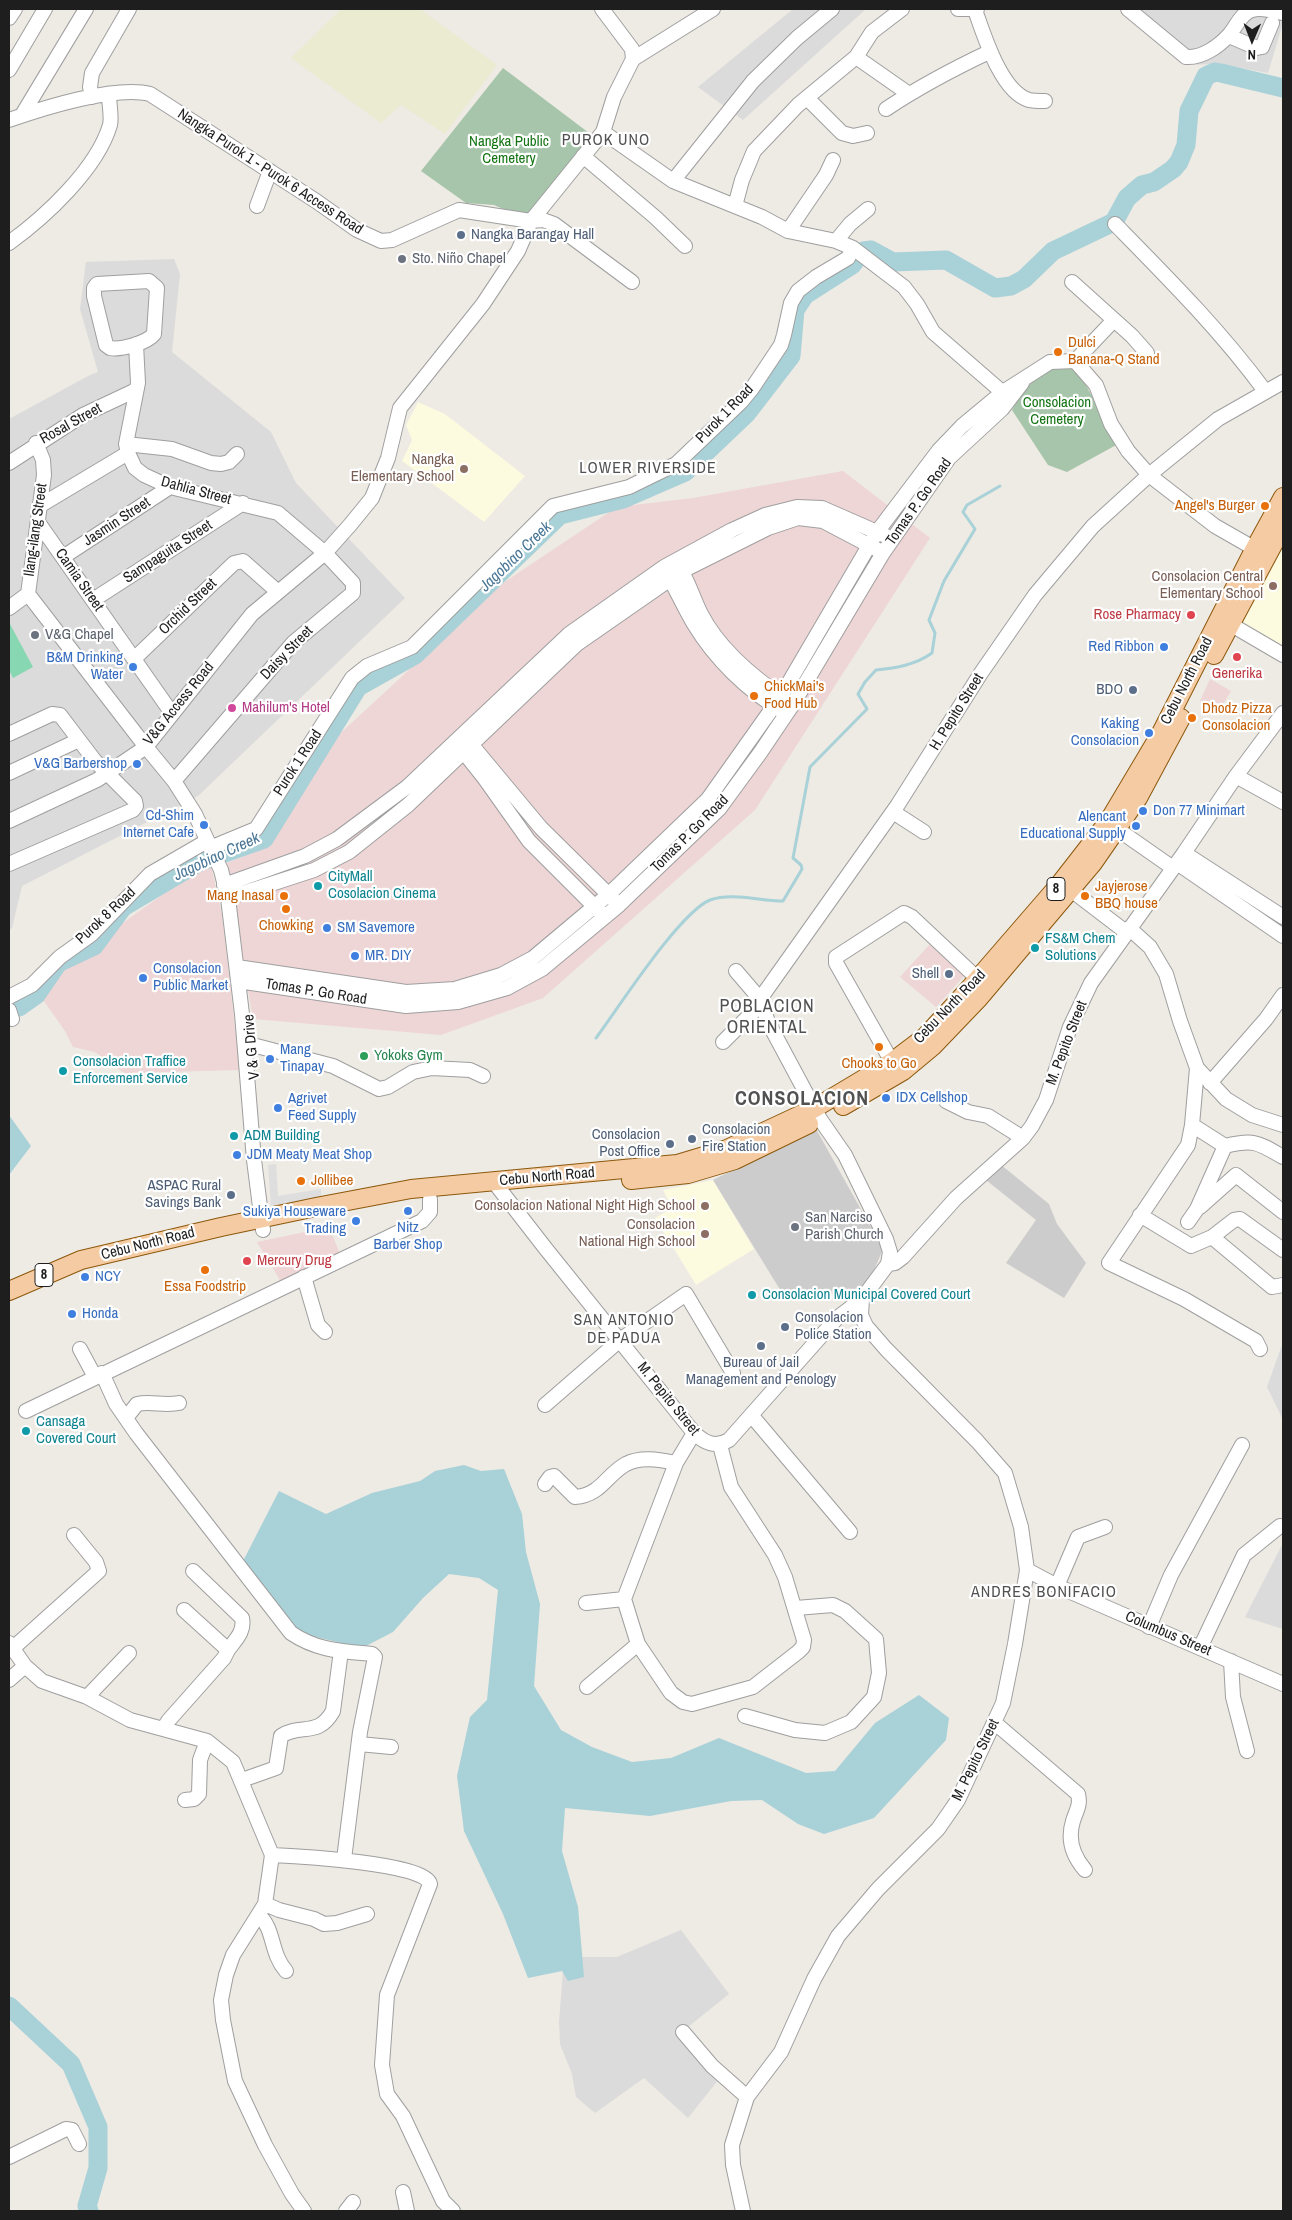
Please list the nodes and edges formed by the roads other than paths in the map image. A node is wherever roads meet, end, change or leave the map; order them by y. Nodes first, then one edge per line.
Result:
1 (14, 9) edge
2 (45, 9) edge
3 (86, 9) edge
4 (129, 9) edge
5 (602, 9) edge
6 (713, 9) edge
7 (832, 9) edge
8 (902, 9) edge
9 (958, 9) edge
10 (1128, 9) edge
11 (976, 10) edge
12 (1283, 13) edge
13 (9, 18) edge
14 (1272, 23) dead end
15 (1228, 36) junction
16 (989, 52) junction
17 (856, 57) junction
18 (633, 59) junction
19 (9, 70) edge
20 (909, 94) junction
21 (109, 95) junction
22 (92, 97) junction
23 (807, 98) junction
24 (1045, 101) dead end
25 (886, 109) dead end
26 (15, 117) edge
27 (603, 132) junction
28 (867, 133) dead end
29 (583, 156) junction
30 (833, 160) dead end
31 (270, 171) junction
32 (673, 181) junction
33 (257, 206) dead end
34 (735, 206) junction
35 (868, 209) dead end
36 (531, 221) junction
37 (1115, 224) dead end
38 (788, 231) junction
39 (836, 240) junction
40 (9, 243) edge
41 (685, 246) dead end
42 (855, 249) junction
43 (632, 282) dead end
44 (1072, 282) dead end
45 (1113, 321) junction
46 (136, 344) junction
47 (1147, 353) dead end
48 (1075, 361) junction
49 (1283, 382) edge
50 (136, 390) junction
51 (1265, 391) junction
52 (1007, 396) junction
53 (36, 443) junction
54 (127, 449) junction
55 (237, 454) dead end
56 (9, 463) edge
57 (1149, 475) junction
58 (170, 487) junction
59 (1283, 497) edge
60 (243, 503) junction
61 (41, 505) junction
62 (38, 522) junction
63 (1283, 526) edge
64 (874, 539) junction
65 (893, 539) junction
66 (325, 553) junction
67 (883, 553) junction
68 (1260, 553) junction
69 (63, 557) junction
70 (673, 569) junction
71 (278, 592) junction
72 (28, 594) junction
73 (92, 600) junction
74 (9, 608) edge
75 (1230, 624) junction
76 (1283, 655) edge
77 (135, 658) junction
78 (777, 701) junction
79 (790, 709) junction
80 (171, 712) junction
81 (1282, 716) edge
82 (9, 734) edge
83 (79, 740) junction
84 (463, 744) junction
85 (146, 747) junction
86 (9, 773) edge
87 (109, 773) junction
88 (1236, 776) junction
89 (174, 781) junction
90 (1283, 802) edge
91 (893, 812) junction
92 (9, 821) edge
93 (1113, 825) junction
94 (924, 832) dead end
95 (214, 855) junction
96 (1178, 861) junction
97 (9, 864) edge
98 (230, 890) junction
99 (1071, 890) junction
100 (608, 895) junction
101 (618, 905) junction
102 (595, 906) junction
103 (605, 916) junction
104 (1283, 917) edge
105 (1128, 930) junction
106 (1283, 936) edge
107 (736, 971) dead end
108 (241, 975) junction
109 (975, 988) junction
110 (1283, 995) edge
111 (9, 996) edge
112 (760, 1002) junction
113 (723, 1042) dead end
114 (249, 1044) junction
115 (892, 1062) junction
116 (1197, 1068) junction
117 (483, 1076) dead end
118 (1210, 1083) junction
119 (946, 1101) dead end
120 (817, 1114) junction
121 (1282, 1124) edge
122 (1192, 1125) junction
123 (1023, 1138) junction
124 (1225, 1146) junction
125 (1283, 1157) edge
126 (498, 1186) junction
127 (430, 1199) junction
128 (1197, 1210) junction
129 (1283, 1212) edge
130 (1140, 1215) junction
131 (1188, 1222) dead end
132 (265, 1223) junction
133 (1212, 1237) junction
134 (1283, 1250) edge
135 (888, 1264) junction
136 (304, 1277) junction
137 (1283, 1285) edge
138 (9, 1291) edge
139 (862, 1298) junction
140 (9, 1303) edge
141 (325, 1332) dead end
142 (620, 1340) junction
143 (80, 1348) dead end
144 (1260, 1349) dead end
145 (733, 1372) dead end
146 (99, 1375) junction
147 (179, 1403) dead end
148 (545, 1405) dead end
149 (26, 1410) dead end
150 (752, 1416) junction
151 (126, 1418) junction
152 (694, 1432) junction
153 (1242, 1444) dead end
154 (720, 1445) junction
155 (676, 1463) junction
156 (545, 1484) dead end
157 (1280, 1526) dead end
158 (1105, 1527) dead end
159 (850, 1532) dead end
160 (74, 1535) dead end
161 (1027, 1570) junction
162 (194, 1571) dead end
163 (1057, 1586) junction
164 (624, 1599) junction
165 (586, 1602) dead end
166 (796, 1608) junction
167 (184, 1610) dead end
168 (1149, 1626) junction
169 (638, 1644) junction
170 (10, 1646) edge
171 (1200, 1648) junction
172 (228, 1650) junction
173 (342, 1651) junction
174 (128, 1653) dead end
175 (1231, 1661) junction
176 (26, 1666) junction
177 (9, 1680) edge
178 (1283, 1684) edge
179 (587, 1687) dead end
180 (86, 1697) junction
181 (745, 1716) dead end
182 (995, 1723) junction
183 (163, 1729) junction
184 (207, 1740) junction
185 (359, 1744) junction
186 (391, 1747) dead end
187 (1247, 1751) dead end
188 (242, 1780) junction
189 (185, 1800) dead end
190 (272, 1855) junction
191 (344, 1859) junction
192 (1085, 1870) dead end
193 (262, 1910) junction
194 (367, 1914) dead end
195 (286, 1971) dead end
196 (683, 2032) dead end
197 (747, 2097) junction
198 (79, 2144) dead end
199 (9, 2157) edge
200 (403, 2192) dead end
201 (304, 2211) edge
202 (407, 2211) edge
203 (453, 2211) edge
204 (743, 2211) edge

1 - 13 street
2 - 19 street
3 - 26 street
4 - 22 street
5 - 18 street
6 - 18 street
7 - 32 street
8 - 17 street
9 - 11 street
10 - 15 street
11 - 16 street
12 - 15 street
14 - 15 street
16 - 20 street
16 - 24 street
17 - 20 street
17 - 23 street
18 - 27 street
20 - 25 street
21 - 22 street, Nangka Purok 1 - Purok 6 Access Road
21 - 31 street, Nangka Purok 1 - Purok 6 Access Road
21 - 40 street
22 - 26 street, Nangka Purok 1 - Purok 6 Access Road
23 - 28 street
23 - 34 street
27 - 29 street, V&G Access Road
27 - 32 street
29 - 36 street, V&G Access Road
29 - 41 street
30 - 38 street
31 - 33 street
31 - 36 street, Nangka Purok 1 - Purok 6 Access Road
32 - 34 street
34 - 38 street
35 - 39 street
36 - 43 street
36 - 66 street, V&G Access Road
37 - 51 street
38 - 39 street
39 - 42 street
42 - 52 street
42 - 95 street, Purok 1 Road
44 - 45 street
45 - 47 street
45 - 48 street
46 - 46 street
46 - 50 street
48 - 52 street, Tomas P. Go Road
48 - 57 street
49 - 51 street, H. Pepito Street
50 - 53 street, Rosal Street
50 - 54 street
51 - 57 street, H. Pepito Street
52 - 64 street, Tomas P. Go Road
52 - 65 street, Tomas P. Go Road
53 - 56 street, Rosal Street
53 - 61 street, Ilang-ilang Street
54 - 55 street
54 - 58 street, Dahlia Street
54 - 61 street
57 - 68 street
57 - 91 street, H. Pepito Street
58 - 60 street, Dahlia Street
58 - 69 street, Jasmin Street
59 - 68 main road, Cebu North Road / 8
60 - 66 street, Dahlia Street
60 - 73 street, Sampaguita Street
61 - 62 street, Ilang-ilang Street
62 - 69 street, Camia Street
62 - 72 street, Ilang-ilang Street
63 - 68 main road, Cebu North Road / 8
64 - 65 street
64 - 67 street
64 - 70 street
64 - 78 street, Tomas P. Go Road
65 - 67 street, Tomas P. Go Road
66 - 71 street, V&G Access Road
66 - 89 street, Daisy Street
67 - 79 street, Tomas P. Go Road
68 - 75 main road, Cebu North Road / 8
68 - 93 main road, Cebu North Road / 8
69 - 73 street, Camia Street
70 - 78 street
70 - 84 street
71 - 77 street, Orchid Street
71 - 80 street, V&G Access Road
72 - 74 street, Ilang-ilang Street
72 - 85 street, V & G Drive
73 - 77 street, Camia Street
75 - 76 street
75 - 93 main road, Cebu North Road / 8
77 - 80 street, Camia Street
78 - 79 street
78 - 100 street, Tomas P. Go Road
79 - 101 street, Tomas P. Go Road
80 - 85 street, V&G Access Road
81 - 88 street, M. Pepito Street
82 - 83 street
83 - 86 street
83 - 87 street
84 - 98 street
84 - 100 street
84 - 102 street
85 - 87 street, V&G Access Road
85 - 89 street, V & G Drive
87 - 92 street, V&G Access Road
87 - 97 street
88 - 90 street
88 - 96 street, M. Pepito Street
89 - 95 street, V & G Drive
91 - 94 street
91 - 112 street, H. Pepito Street
93 - 96 street
93 - 99 main road, Cebu North Road / 8
93 - 109 main road, Cebu North Road / 8
95 - 98 street, V & G Drive
95 - 111 street, Purok 8 Road
96 - 104 street
96 - 105 street, M. Pepito Street
96 - 106 street
98 - 108 street, V & G Drive
99 - 105 street
99 - 109 main road, Cebu North Road / 8
100 - 101 street
100 - 102 street, Tomas P. Go Road
101 - 103 street, Tomas P. Go Road
102 - 103 street
102 - 108 street, Tomas P. Go Road
103 - 108 street, Tomas P. Go Road
105 - 116 street
105 - 123 street, M. Pepito Street
107 - 112 street
108 - 114 street, V & G Drive
109 - 115 main road, Cebu North Road / 8
109 - 115 street
109 - 120 main road, Cebu North Road / 8
110 - 118 street
112 - 113 street, H. Pepito Street
112 - 120 street
114 - 117 street
114 - 132 street, V & G Drive
115 - 120 main road, Cebu North Road / 8
116 - 118 street
116 - 122 street
118 - 121 street
119 - 123 street
120 - 126 main road, Cebu North Road / 8
120 - 135 street
122 - 124 street
122 - 130 street
123 - 135 street, M. Pepito Street
124 - 125 street
124 - 128 street
126 - 127 main road, Cebu North Road / 8
126 - 132 main road, Cebu North Road / 8
126 - 142 street, M. Pepito Street
127 - 132 main road, Cebu North Road / 8
127 - 136 street
128 - 129 street
128 - 131 street
130 - 133 street
130 - 144 street
132 - 138 main road, Cebu North Road / 8
132 - 140 main road, Cebu North Road / 8
133 - 134 street
133 - 137 street
135 - 139 street, M. Pepito Street
136 - 141 street
136 - 146 street
139 - 150 street, M. Pepito Street
139 - 161 street, M. Pepito Street
142 - 145 street
142 - 148 street
142 - 152 street, M. Pepito Street
143 - 146 street
146 - 149 street
146 - 151 street
147 - 151 street
150 - 154 street, M. Pepito Street
150 - 159 street
151 - 173 street
152 - 154 street, M. Pepito Street
152 - 155 street
153 - 168 street
154 - 166 street
155 - 156 street
155 - 164 street
157 - 171 street
158 - 163 street
160 - 170 street
161 - 163 street, Columbus Street
161 - 182 street, M. Pepito Street
162 - 172 street
163 - 168 street, Columbus Street
164 - 165 street
164 - 169 street
166 - 169 street
166 - 181 street
167 - 172 street
168 - 171 street, Columbus Street
169 - 179 street
170 - 176 street
171 - 175 street, Columbus Street
172 - 183 street
173 - 185 street
173 - 188 street
174 - 180 street
175 - 178 street, Columbus Street
175 - 187 street
176 - 177 street
176 - 180 street
180 - 183 street
182 - 192 street
182 - 197 street, M. Pepito Street
183 - 184 street
184 - 188 street
184 - 189 street
185 - 186 street
185 - 191 street
188 - 190 street
190 - 191 street
190 - 193 street
191 - 203 street
193 - 194 street
193 - 195 street
193 - 201 street
196 - 197 street
197 - 204 street, M. Pepito Street
198 - 199 street
200 - 202 street

